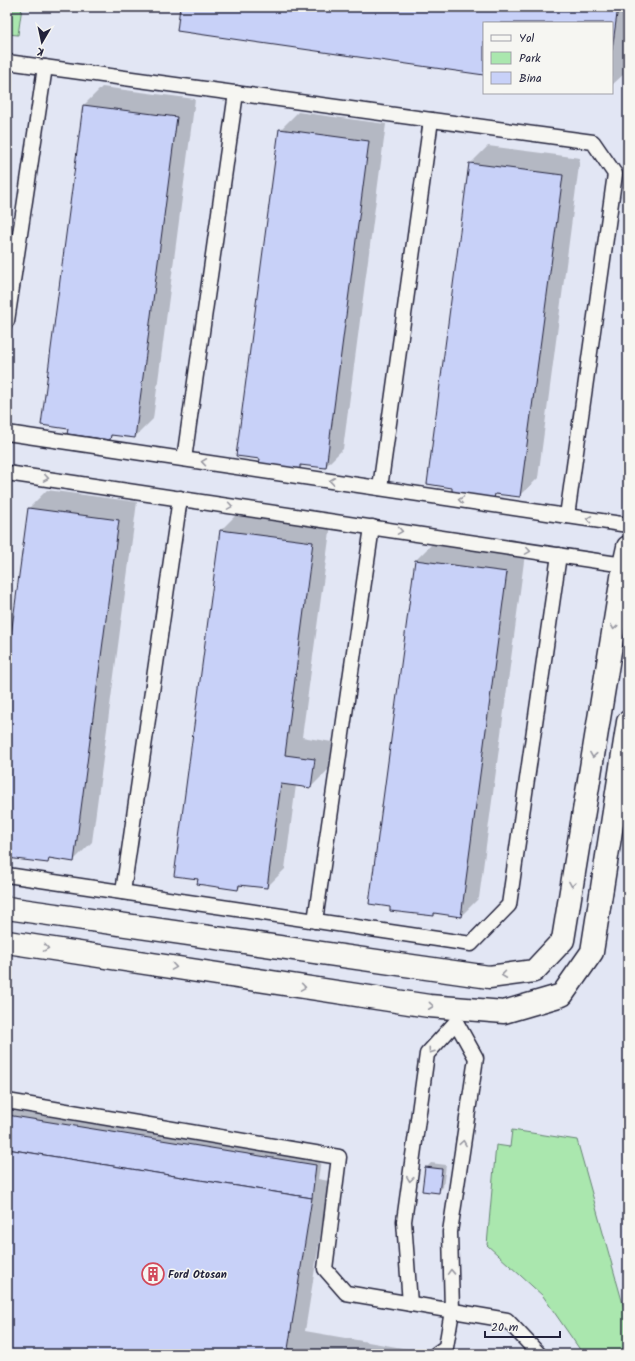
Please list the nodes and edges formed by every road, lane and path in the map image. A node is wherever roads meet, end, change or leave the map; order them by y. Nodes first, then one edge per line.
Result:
1 (7, 62) edge
2 (45, 67) junction
3 (236, 93) junction
4 (431, 120) junction
5 (7, 321) edge
6 (7, 433) edge
7 (184, 459) junction
8 (7, 472) edge
9 (380, 488) junction
10 (180, 498) junction
11 (567, 516) junction
12 (628, 524) edge
13 (372, 527) junction
14 (559, 555) junction
15 (626, 556) edge
16 (628, 722) edge
17 (7, 875) edge
18 (123, 892) junction
19 (7, 908) edge
20 (315, 921) junction
21 (7, 942) edge
22 (7, 1100) edge
23 (410, 1304) junction
24 (452, 1311) junction
25 (444, 1352) edge
26 (539, 1354) edge

1 - 2 lane
2 - 3 lane
2 - 5 lane
3 - 4 lane
3 - 7 lane
4 - 9 lane
4 - 11 lane
6 - 7 lane
9 -> 7 lane
8 -> 10 lane
11 -> 9 lane
10 -> 13 lane
10 - 18 lane
12 -> 11 lane
13 -> 14 lane
13 - 20 lane
14 - 15 lane
14 - 20 lane
15 -> 19 main road
21 -> 16 main road
17 - 18 lane
18 - 20 lane
22 - 23 lane
23 - 24 lane
24 -> 23 lane
24 - 25 lane
24 - 26 lane

